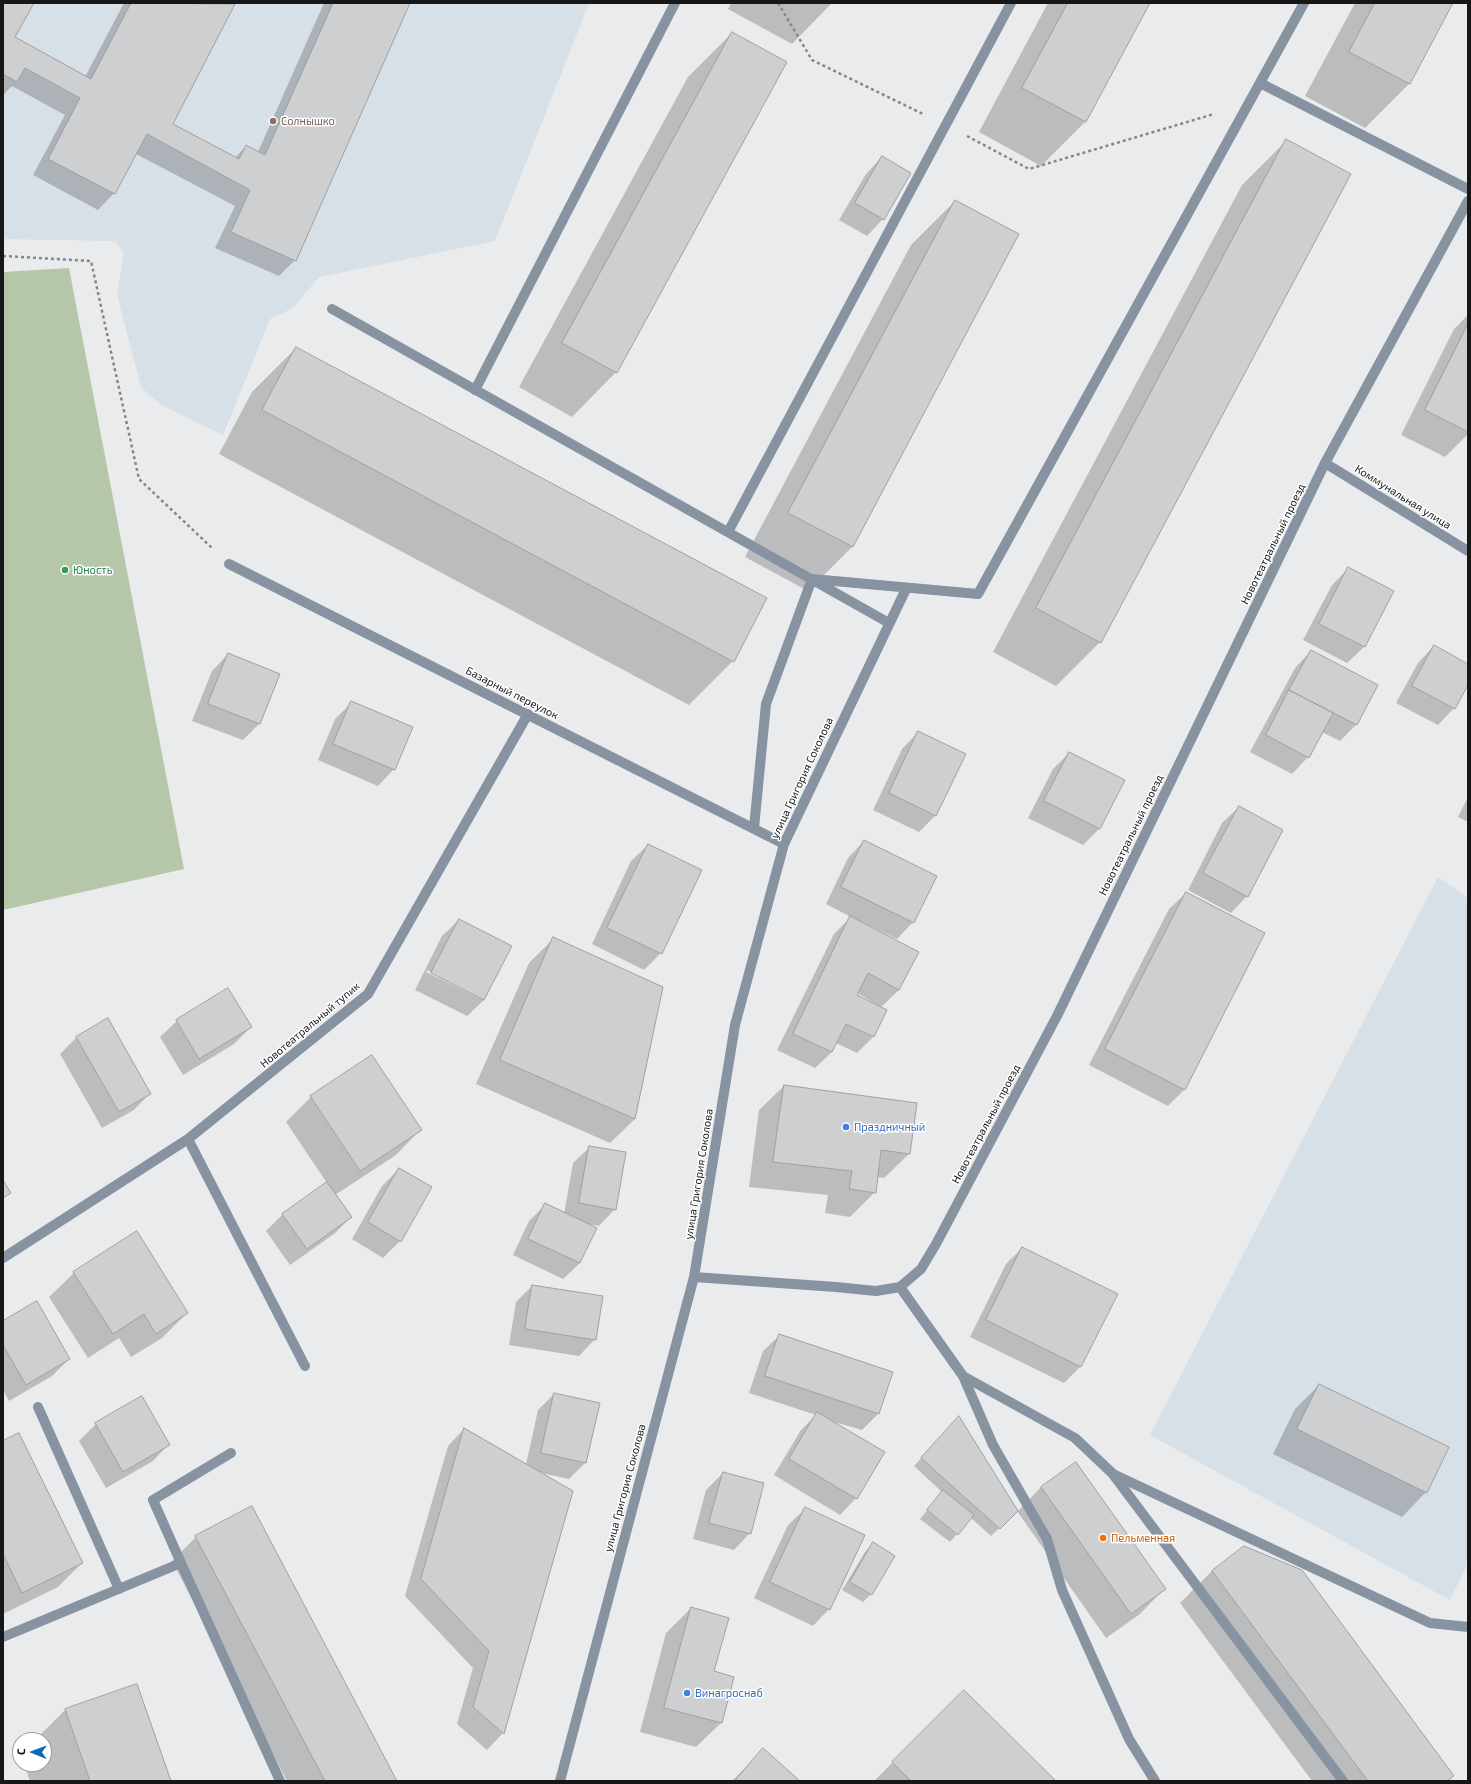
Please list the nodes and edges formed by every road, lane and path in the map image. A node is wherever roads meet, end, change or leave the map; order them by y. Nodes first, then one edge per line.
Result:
1 (675, 3) edge
2 (778, 3) edge
3 (1011, 3) edge
4 (1304, 3) edge
5 (1260, 83) junction
6 (1249, 104) junction
7 (945, 125) junction
8 (1468, 189) edge
9 (1468, 202) edge
10 (3, 256) edge
11 (332, 309) dead end
12 (475, 390) junction
13 (1325, 463) junction
14 (728, 532) junction
15 (1468, 551) edge
16 (229, 564) joint
17 (812, 579) junction
18 (906, 589) junction
19 (889, 623) junction
20 (528, 714) junction
21 (754, 828) junction
22 (784, 844) junction
23 (188, 1139) junction
24 (3, 1258) edge
25 (694, 1277) junction
26 (900, 1287) junction
27 (305, 1366) dead end
28 (963, 1376) junction
29 (38, 1408) dead end
30 (232, 1453) dead end
31 (1112, 1473) junction
32 (181, 1563) junction
33 (119, 1589) junction
34 (1468, 1627) edge
35 (3, 1637) edge
36 (280, 1781) edge
37 (560, 1781) edge
38 (1155, 1781) edge
39 (1343, 1781) edge

1 - 12 street
2 - 7 path
3 - 7 street
4 - 5 street
5 - 6 street
5 - 8 street
6 - 7 path
6 - 18 street
7 - 14 street
9 - 13 street, Новотеатральный проезд
10 - 16 path
11 - 12 street
12 - 14 street
13 - 15 street, Коммунальная улица
13 - 26 street, Новотеатральный проезд
14 - 17 street
16 - 20 street, Базарный переулок
17 - 18 street
17 - 19 street
17 - 21 street
18 - 19 street, улица Григория Соколова
19 - 22 street, улица Григория Соколова
20 - 21 street, Базарный переулок
20 - 23 street, Новотеатральный тупик
21 - 22 street, Базарный переулок
22 - 25 street, улица Григория Соколова
23 - 24 street, Новотеатральный тупик
23 - 27 street
25 - 26 street
25 - 37 street, улица Григория Соколова
26 - 28 street
28 - 31 street
28 - 38 street
29 - 33 street
30 - 32 street
31 - 34 street
31 - 39 street
32 - 33 street
32 - 36 street
33 - 35 street

